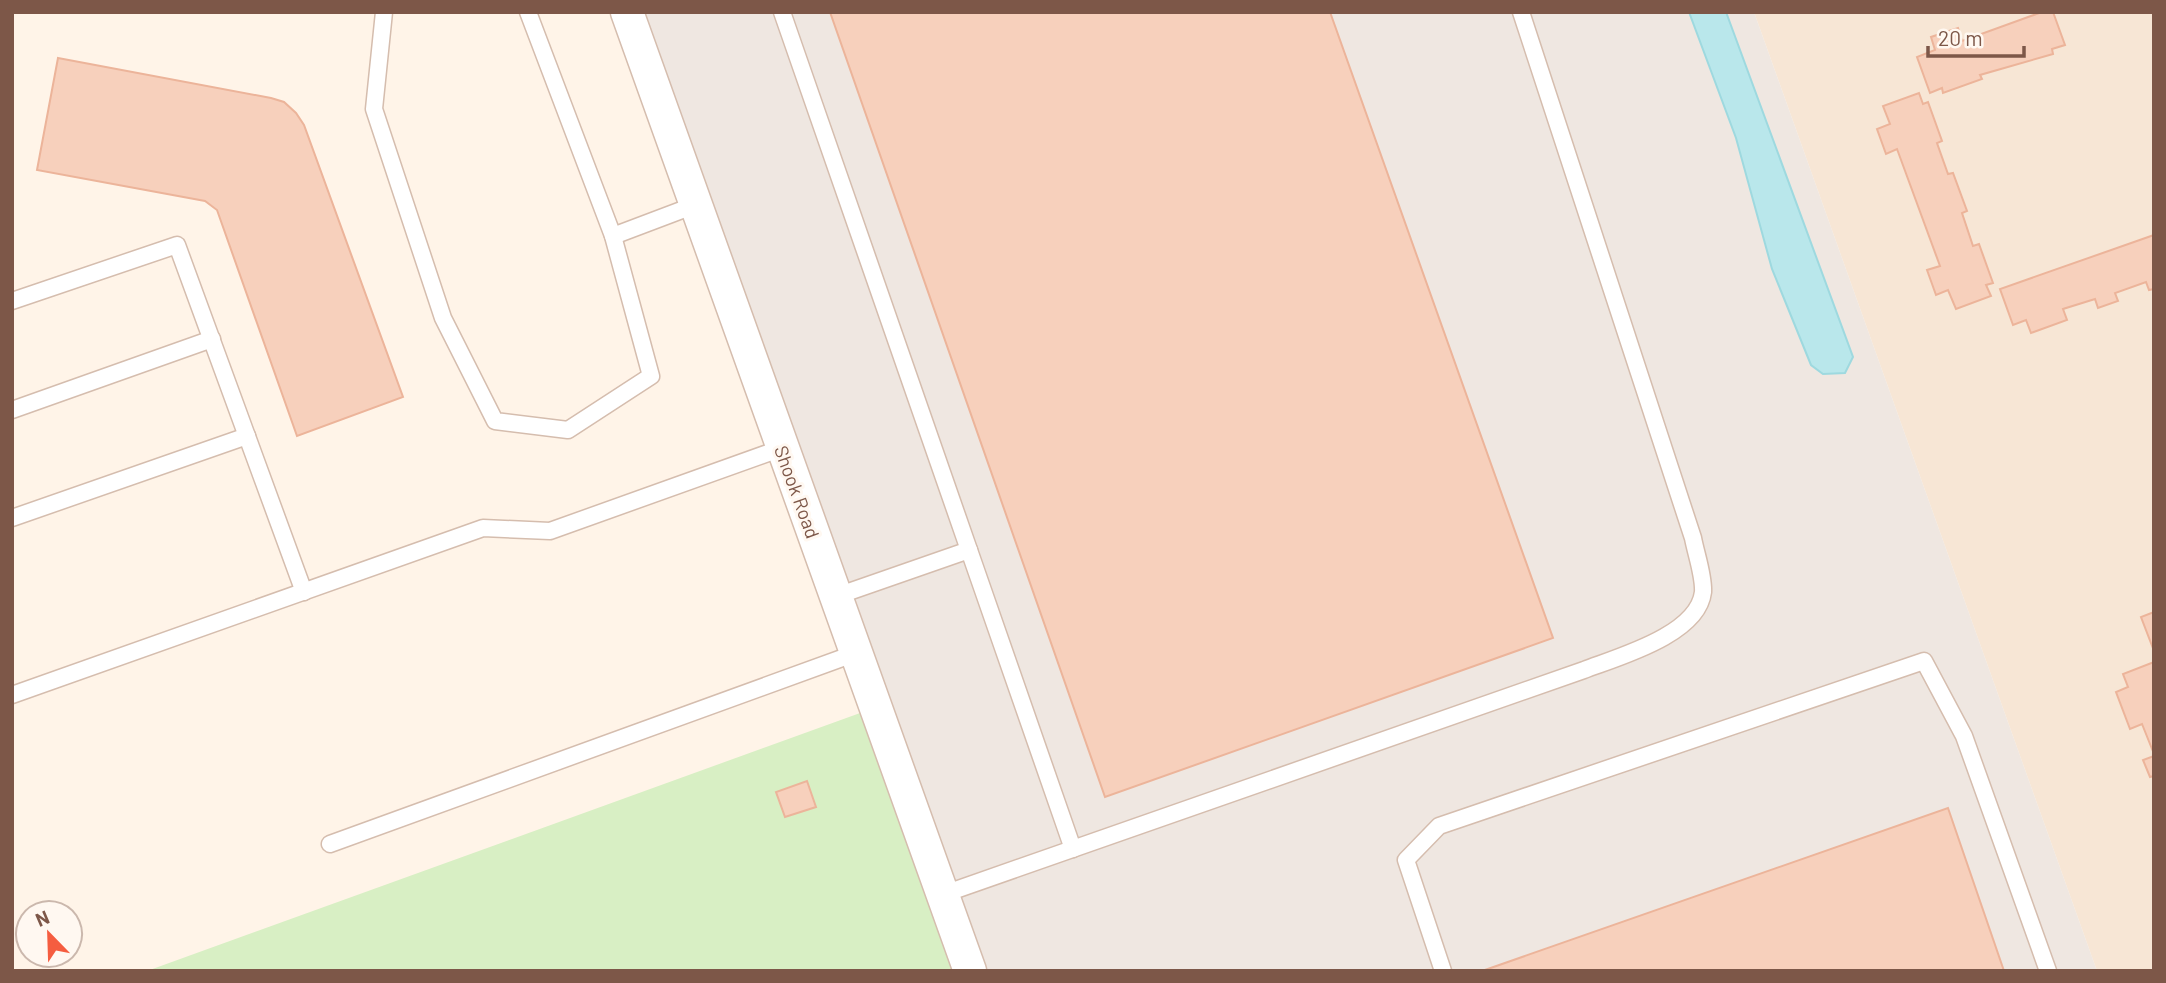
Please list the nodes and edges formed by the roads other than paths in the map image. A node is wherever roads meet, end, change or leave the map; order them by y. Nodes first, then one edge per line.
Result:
1 (384, 12) edge
2 (528, 12) edge
3 (627, 12) edge
4 (782, 12) edge
5 (1521, 12) edge
6 (695, 205) junction
7 (613, 236) junction
8 (12, 301) edge
9 (212, 339) junction
10 (12, 410) edge
11 (247, 436) junction
12 (782, 448) junction
13 (12, 518) edge
14 (969, 550) junction
15 (303, 592) junction
16 (834, 597) junction
17 (856, 653) junction
18 (12, 695) edge
19 (330, 844) dead end
20 (1073, 849) junction
21 (944, 894) junction
22 (970, 971) edge
23 (1443, 971) edge
24 (2048, 971) edge

1 - 7 lane
2 - 7 lane
3 - 6 street, Shook Road
4 - 14 lane
5 - 20 lane
6 - 7 lane
6 - 12 street, Shook Road
8 - 9 lane
9 - 10 lane
9 - 11 lane
11 - 13 lane
11 - 15 lane
12 - 15 lane
12 - 16 street, Shook Road
14 - 16 lane
14 - 20 lane
15 - 18 lane
16 - 17 street, Shook Road
17 - 19 lane
17 - 21 street, Shook Road
20 - 21 lane
21 - 22 street, Shook Road
23 - 24 lane

